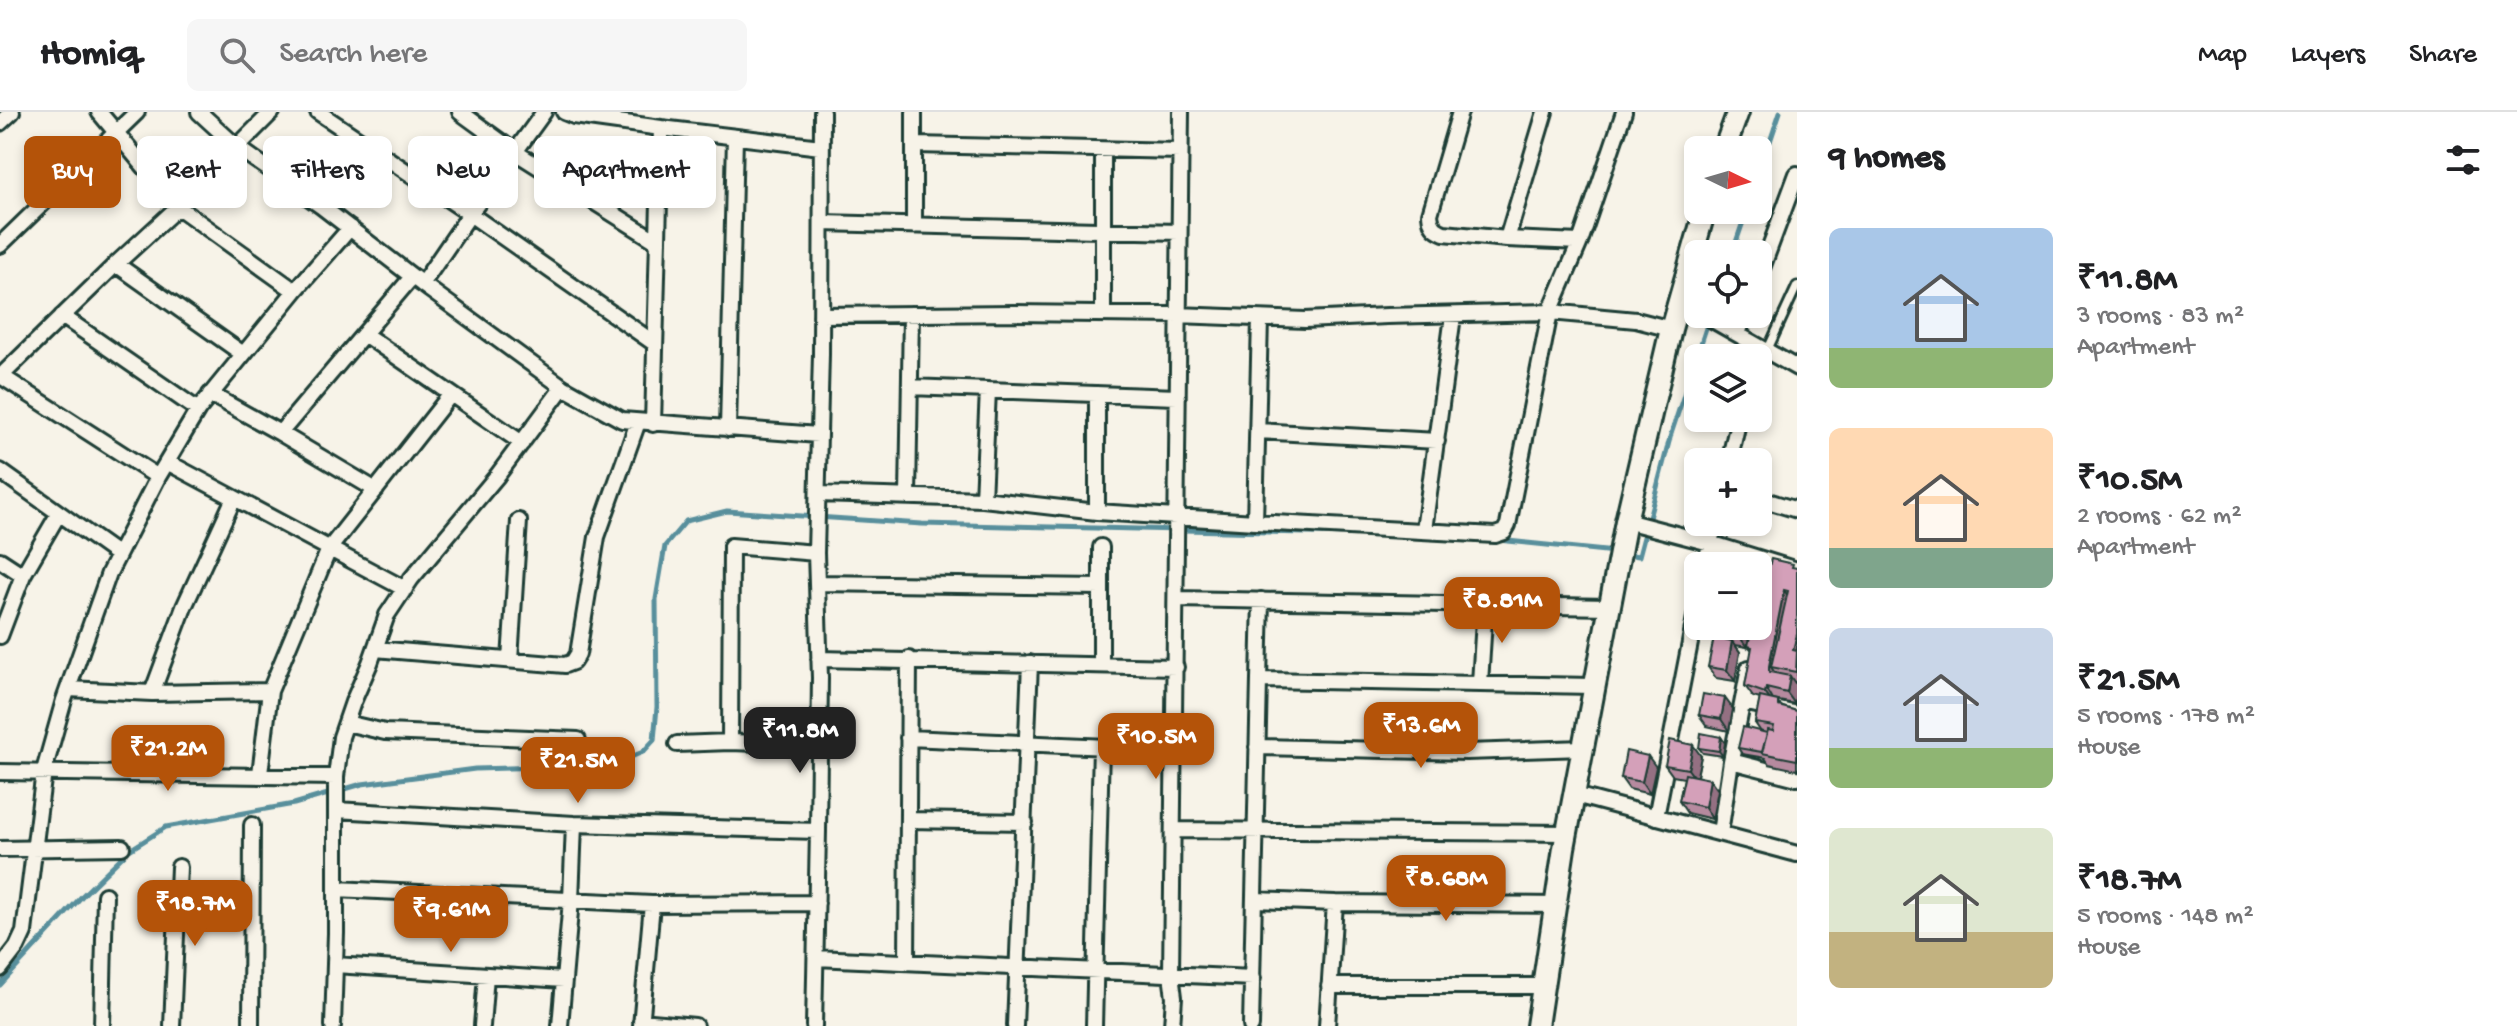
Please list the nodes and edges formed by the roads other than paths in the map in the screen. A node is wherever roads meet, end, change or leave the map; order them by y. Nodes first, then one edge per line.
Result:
1 (99, 112) edge
2 (137, 112) edge
3 (199, 112) edge
4 (272, 112) edge
5 (318, 112) edge
6 (460, 112) edge
7 (544, 112) edge
8 (564, 112) edge
9 (822, 112) edge
10 (914, 112) edge
11 (1181, 112) edge
12 (1460, 112) edge
13 (1545, 112) edge
14 (1624, 112) edge
15 (1738, 112) edge
16 (661, 128) junction
17 (115, 130) junction
18 (225, 136) edge
19 (493, 136) edge
20 (1729, 136) edge
21 (247, 137) edge
22 (735, 137) junction
23 (915, 145) junction
24 (821, 147) junction
25 (518, 148) edge
26 (1103, 151) junction
27 (1180, 151) junction
28 (247, 154) edge
29 (518, 154) edge
30 (137, 157) edge
31 (1797, 174) edge
32 (177, 208) edge
33 (179, 208) edge
34 (474, 208) edge
35 (470, 214) junction
36 (822, 223) junction
37 (1701, 224) edge
38 (914, 226) junction
39 (350, 228) junction
40 (1103, 229) junction
41 (1179, 232) junction
42 (1507, 239) junction
43 (1772, 241) edge
44 (658, 242) junction
45 (1580, 242) junction
46 (0, 245) edge
47 (116, 264) junction
48 (417, 281) junction
49 (1797, 286) edge
50 (295, 291) junction
51 (1679, 301) junction
52 (1684, 304) edge
53 (1550, 312) junction
54 (911, 314) junction
55 (1103, 314) junction
56 (821, 315) junction
57 (1177, 315) junction
58 (62, 316) junction
59 (1453, 316) junction
60 (1260, 319) junction
61 (1727, 328) edge
62 (1740, 328) edge
63 (1671, 329) junction
64 (364, 334) junction
65 (1738, 334) junction
66 (654, 343) junction
67 (1755, 344) edge
68 (1770, 344) edge
69 (243, 354) junction
70 (1772, 354) edge
71 (1797, 368) edge
72 (0, 376) edge
73 (563, 387) junction
74 (910, 387) junction
75 (988, 390) junction
76 (210, 394) junction
77 (451, 394) junction
78 (1097, 394) junction
79 (1177, 397) junction
80 (198, 410) junction
81 (646, 423) junction
82 (728, 429) junction
83 (1258, 431) junction
84 (280, 433) junction
85 (818, 435) junction
86 (1437, 441) junction
87 (522, 443) junction
88 (167, 462) junction
89 (0, 471) edge
90 (158, 477) junction
91 (376, 490) junction
92 (908, 497) junction
93 (234, 498) junction
94 (983, 499) junction
95 (818, 502) junction
96 (1772, 502) edge
97 (1797, 510) edge
98 (1097, 512) junction
99 (59, 513) junction
100 (1178, 520) junction
101 (519, 521) dead end
102 (1255, 522) junction
103 (1632, 523) junction
104 (1424, 530) junction
105 (1712, 536) edge
106 (1710, 543) junction
107 (1101, 547) dead end
108 (329, 549) junction
109 (1708, 552) edge
110 (816, 553) junction
111 (118, 555) junction
112 (0, 560) edge
113 (1797, 570) edge
114 (23, 575) junction
115 (817, 583) junction
116 (1101, 587) junction
117 (405, 589) junction
118 (1177, 599) junction
119 (1261, 600) junction
120 (1485, 604) junction
121 (1609, 607) junction
122 (0, 636) edge
123 (1691, 640) edge
124 (375, 649) junction
125 (1751, 656) edge
126 (819, 659) junction
127 (909, 659) junction
128 (510, 660) junction
129 (1030, 663) junction
130 (1101, 665) junction
131 (1176, 667) junction
132 (1259, 680) junction
133 (1480, 683) junction
134 (1593, 686) junction
135 (68, 689) junction
136 (270, 691) junction
137 (152, 693) junction
138 (1743, 702) junction
139 (1797, 714) edge
140 (346, 723) junction
141 (908, 738) junction
142 (578, 740) dead end
143 (730, 742) junction
144 (677, 744) dead end
145 (1027, 744) junction
146 (819, 745) junction
147 (1101, 747) junction
148 (1257, 747) junction
149 (1584, 748) junction
150 (1175, 750) junction
151 (1731, 761) junction
152 (44, 771) junction
153 (0, 772) edge
154 (260, 774) junction
155 (1797, 778) edge
156 (336, 782) junction
157 (1575, 795) junction
158 (336, 806) junction
159 (1656, 817) junction
160 (908, 820) junction
161 (1025, 822) junction
162 (574, 824) junction
163 (252, 825) dead end
164 (1174, 830) junction
165 (818, 831) junction
166 (1255, 831) junction
167 (1568, 833) junction
168 (1720, 833) junction
169 (122, 847) dead end
170 (36, 848) junction
171 (0, 849) edge
172 (1797, 854) edge
173 (179, 867) dead end
174 (336, 889) junction
175 (105, 895) dead end
176 (571, 900) junction
177 (1255, 900) junction
178 (817, 903) junction
179 (1335, 903) junction
180 (652, 904) junction
181 (1557, 905) junction
182 (816, 958) junction
183 (907, 963) junction
184 (335, 965) junction
185 (0, 969) edge
186 (1018, 969) junction
187 (1097, 972) junction
188 (1171, 974) junction
189 (486, 975) junction
190 (1253, 978) junction
191 (564, 980) junction
192 (1329, 986) junction
193 (1543, 986) junction
194 (641, 1023) edge
195 (102, 1026) edge
196 (172, 1026) edge
197 (251, 1026) edge
198 (333, 1026) edge
199 (482, 1026) edge
200 (560, 1026) edge
201 (695, 1026) edge
202 (814, 1026) edge
203 (1015, 1026) edge
204 (1094, 1026) edge
205 (1172, 1026) edge
206 (1251, 1026) edge
207 (1327, 1026) edge
208 (1537, 1026) edge

1 - 17 street
2 - 17 street
3 - 18 street
4 - 21 street
5 - 35 street
6 - 19 street
7 - 25 street
8 - 16 street
9 - 24 street
10 - 23 street
11 - 27 street
12 - 42 street
13 - 42 street
14 - 45 street
15 - 20 street
16 - 22 street
16 - 44 street
17 - 30 street
17 - 46 street
22 - 24 street
22 - 82 street
23 - 26 street
23 - 38 street
24 - 36 street
26 - 27 street
26 - 40 street
27 - 41 street
28 - 39 street
29 - 44 street
31 - 43 street
32 - 47 street
33 - 50 street
34 - 35 street
35 - 48 street
35 - 66 street
36 - 38 street
36 - 56 street
37 - 51 street
38 - 40 street
39 - 48 street
39 - 50 street
40 - 41 street
40 - 55 street
41 - 57 street
42 - 45 street
44 - 66 street
45 - 53 street
47 - 58 street
47 - 69 street
48 - 64 street
48 - 73 street
49 - 68 lane
50 - 69 street
51 - 52 street
51 - 63 street
53 - 59 street
53 - 63 street
53 - 104 street
54 - 55 street
54 - 56 street
54 - 74 street
55 - 57 street
56 - 85 street
57 - 60 street
57 - 79 street
58 - 72 street
58 - 80 street
59 - 60 street
59 - 86 street
60 - 83 street
61 - 65 street
62 - 65 street
63 - 103 street
64 - 77 street
64 - 84 street
65 - 67 street
66 - 81 street
69 - 76 street
70 - 71 street
72 - 90 street
73 - 81 street
73 - 87 street
74 - 75 street
74 - 92 street
75 - 78 street
75 - 94 street
76 - 80 street
76 - 84 street
77 - 87 street
77 - 91 street
78 - 79 street
78 - 98 street
79 - 100 street
80 - 88 street
81 - 82 street
81 - 128 street
82 - 85 street
83 - 86 street
83 - 102 street
84 - 91 street
85 - 95 street
86 - 104 street
87 - 117 street
88 - 90 street
88 - 93 street
89 - 99 street
90 - 111 street
91 - 108 street
92 - 94 street
92 - 95 street
93 - 108 street
93 - 137 street
94 - 98 street
95 - 110 street
96 - 97 street
98 - 100 street
99 - 111 street
99 - 114 street
100 - 102 street
100 - 118 street
101 - 128 street
102 - 104 street
103 - 106 street
103 - 121 street
105 - 106 street
106 - 109 street
106 - 113 street
107 - 116 street
108 - 117 street
108 - 136 street
110 - 115 street
110 - 143 street
111 - 135 street
112 - 114 street
114 - 122 street
115 - 116 street
115 - 126 street
116 - 130 street
117 - 124 street
118 - 119 street
118 - 131 street
119 - 120 street
119 - 132 street
120 - 121 street
120 - 133 street
121 - 134 street
123 - 159 street
124 - 128 street
124 - 140 street
125 - 138 street
126 - 127 street
126 - 146 street
127 - 129 street
127 - 141 street
129 - 130 street
129 - 145 street
130 - 131 street
131 - 150 street
132 - 133 street
132 - 148 street
133 - 134 street
134 - 149 street
135 - 137 street
135 - 152 street
136 - 137 street
136 - 154 street
138 - 139 street
138 - 151 street
140 - 142 street
140 - 156 street
141 - 145 street
141 - 160 street
143 - 144 street
143 - 146 street
145 - 147 street
145 - 161 street
146 - 165 street
147 - 150 street
147 - 187 street
148 - 149 street
148 - 166 street
149 - 157 street
150 - 164 street
151 - 155 street
151 - 168 street
152 - 153 street
152 - 154 street
152 - 170 street
154 - 156 street
156 - 158 street
157 - 159 street
157 - 167 street
158 - 162 street
158 - 174 street
159 - 168 street
160 - 161 street
160 - 183 street
161 - 186 street
162 - 165 street
162 - 176 street
163 - 197 street
164 - 166 street
164 - 188 street
165 - 178 street
166 - 167 street
166 - 177 street
167 - 181 street
168 - 172 street
169 - 170 street
170 - 171 street
170 - 185 street
173 - 196 street
174 - 176 street
174 - 184 street
175 - 195 street
176 - 180 street
176 - 191 street
177 - 179 street
177 - 190 street
178 - 180 street
178 - 182 street
179 - 181 street
179 - 192 street
180 - 194 street
181 - 193 street
182 - 183 street
182 - 202 street
183 - 186 street
184 - 189 street
184 - 198 street
186 - 187 street
186 - 203 street
187 - 188 street
187 - 204 street
188 - 190 street
188 - 205 street
189 - 191 street
189 - 199 street
190 - 206 street
191 - 200 street
192 - 193 street
192 - 207 street
193 - 208 street
194 - 201 street

